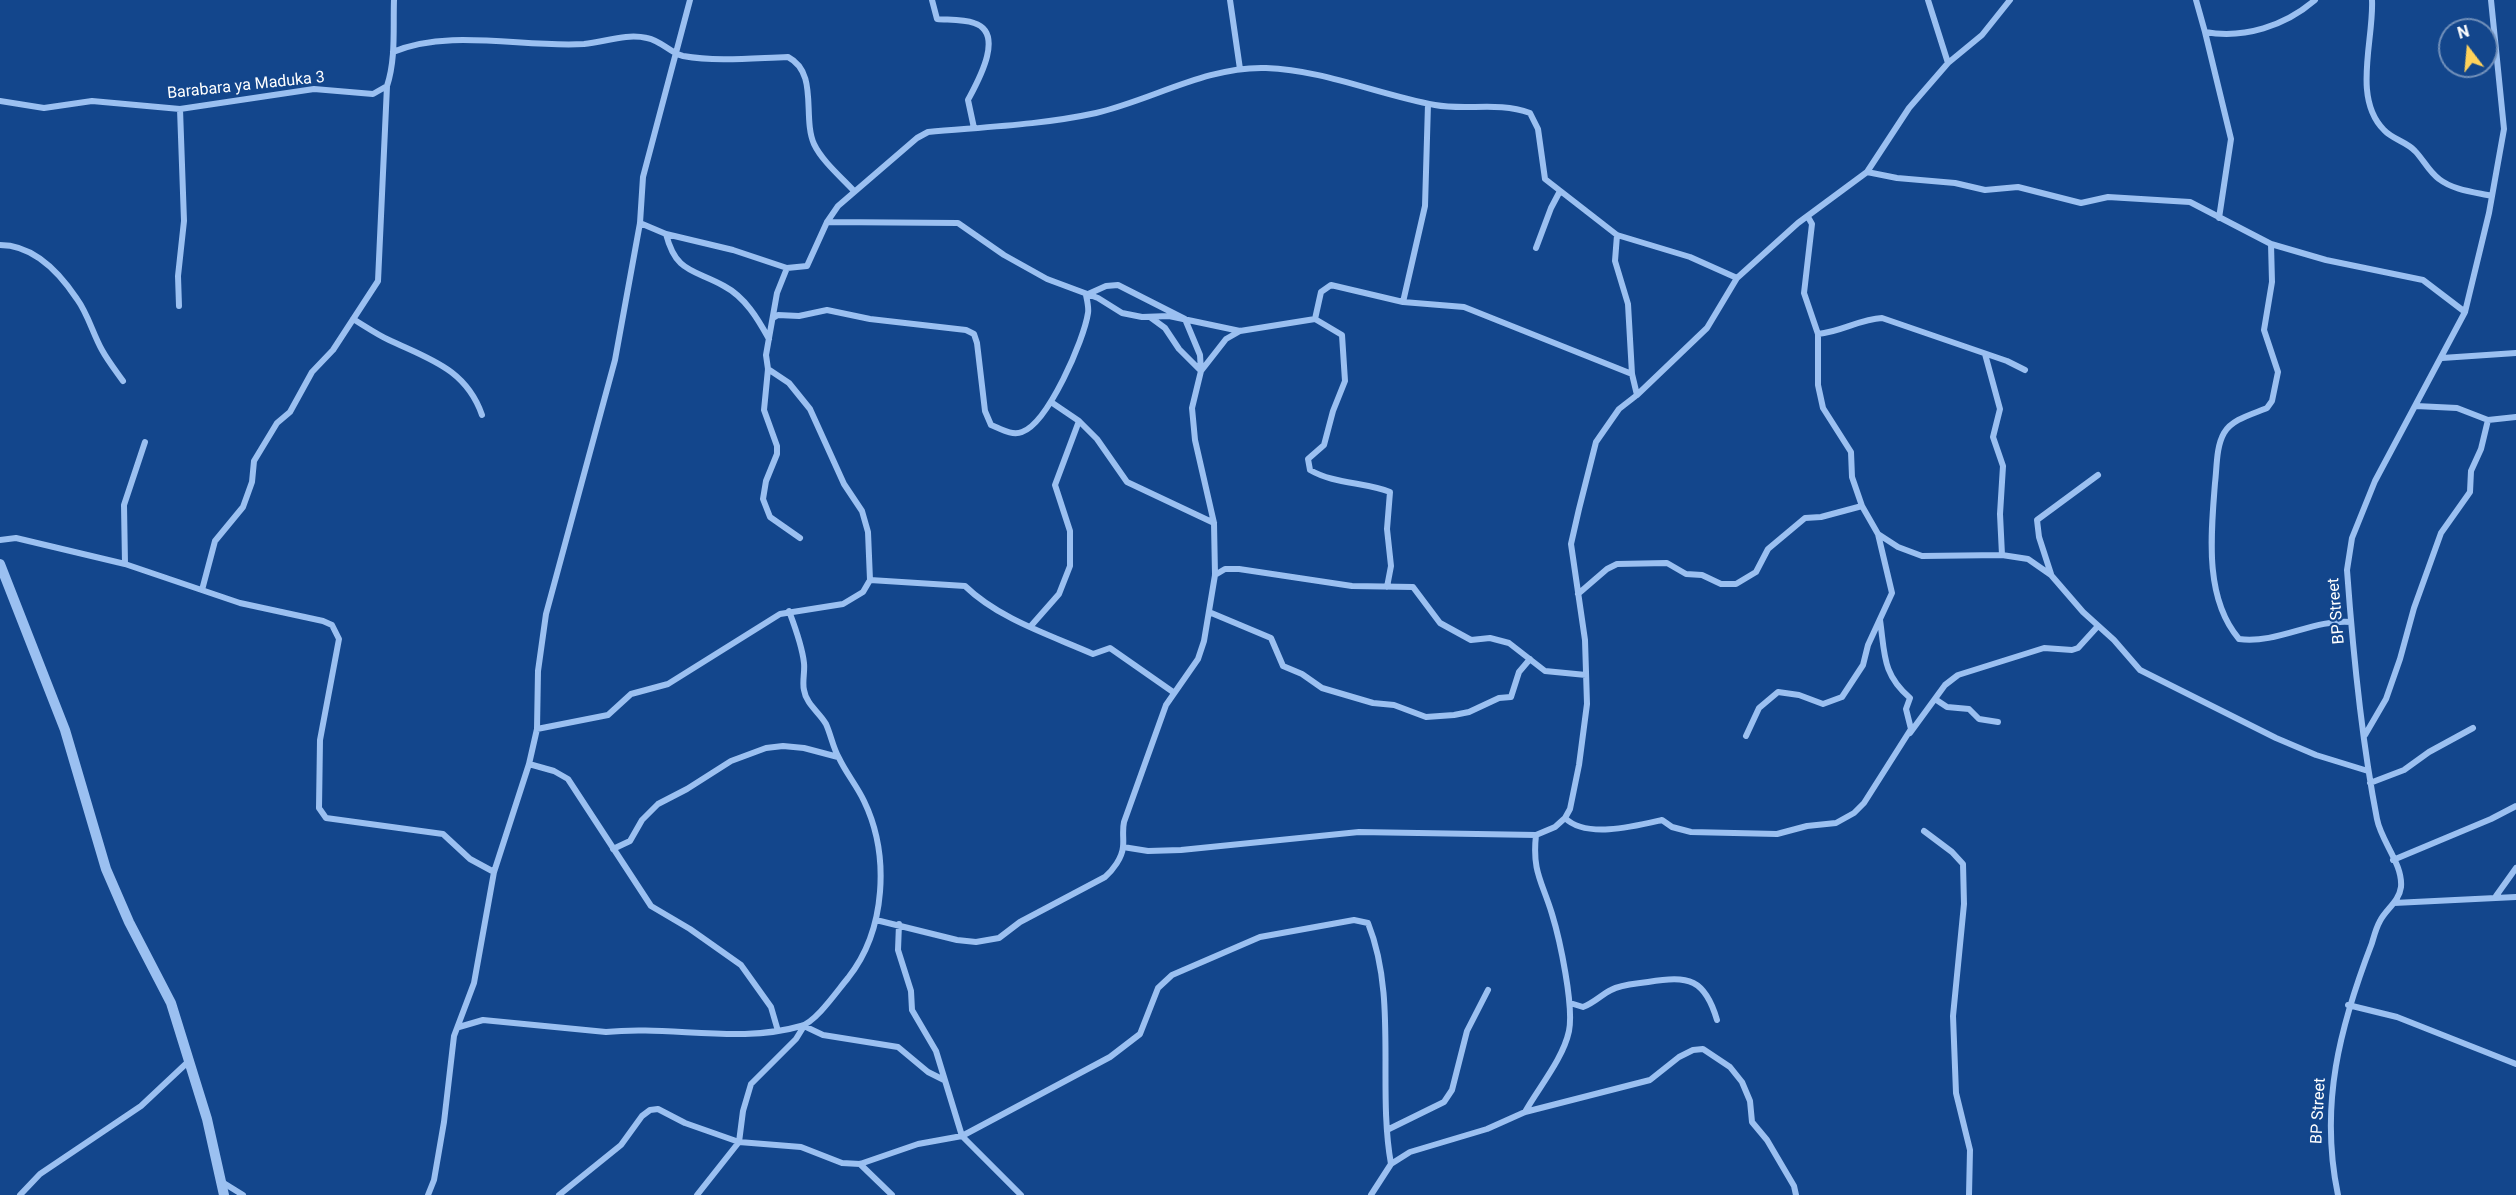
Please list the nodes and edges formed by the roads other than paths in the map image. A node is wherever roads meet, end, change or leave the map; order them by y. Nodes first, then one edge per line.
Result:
1 (394, 0) edge
2 (690, 0) edge
3 (932, 0) edge
4 (1230, 0) edge
5 (1928, 0) edge
6 (2010, 0) edge
7 (2196, 0) edge
8 (2315, 0) edge
9 (2372, 0) edge
10 (2491, 0) edge
11 (2205, 32) junction
12 (393, 52) junction
13 (675, 53) junction
14 (1948, 63) junction
15 (1240, 69) junction
16 (387, 86) junction
17 (0, 101) edge
18 (1428, 104) junction
19 (180, 109) junction
20 (974, 128) junction
21 (1867, 172) junction
22 (854, 191) junction
23 (1560, 191) junction
24 (2492, 196) junction
25 (1808, 216) junction
26 (2219, 218) junction
27 (827, 222) junction
28 (640, 223) junction
29 (666, 234) junction
30 (1617, 235) junction
31 (2271, 244) junction
32 (0, 245) edge
33 (1536, 248) dead end
34 (787, 268) junction
35 (1737, 278) junction
36 (1086, 295) junction
37 (1403, 302) junction
38 (179, 306) dead end
39 (2465, 312) junction
40 (1149, 317) junction
41 (773, 318) junction
42 (1185, 318) junction
43 (353, 319) junction
44 (1315, 319) junction
45 (1240, 331) junction
46 (1818, 334) junction
47 (769, 339) junction
48 (2516, 353) edge
49 (1985, 354) junction
50 (2442, 358) junction
51 (768, 369) junction
52 (2025, 370) dead end
53 (1201, 371) junction
54 (1632, 374) junction
55 (123, 381) dead end
56 (1637, 395) junction
57 (1051, 402) junction
58 (2416, 406) junction
59 (482, 415) dead end
60 (2516, 417) edge
61 (2488, 420) junction
62 (1080, 421) junction
63 (145, 442) dead end
64 (2098, 475) dead end
65 (1862, 506) junction
66 (1214, 523) junction
67 (1878, 534) junction
68 (800, 538) dead end
69 (0, 540) edge
70 (2002, 555) junction
71 (0, 564) edge
72 (125, 564) junction
73 (1215, 575) junction
74 (2051, 575) junction
75 (870, 580) junction
76 (1387, 588) junction
77 (202, 590) junction
78 (1578, 594) junction
79 (789, 611) junction
80 (1209, 612) junction
81 (1880, 620) junction
82 (2351, 622) junction
83 (2098, 626) junction
84 (1030, 627) junction
85 (1530, 659) junction
86 (1586, 675) junction
87 (1173, 692) junction
88 (1935, 699) junction
89 (1998, 722) dead end
90 (2473, 728) dead end
91 (537, 729) junction
92 (1910, 733) junction
93 (1746, 736) dead end
94 (2365, 736) junction
95 (838, 757) junction
96 (529, 764) junction
97 (2368, 771) junction
98 (2370, 783) junction
99 (2516, 806) edge
100 (1565, 818) junction
101 (1924, 831) dead end
102 (1536, 835) junction
103 (1123, 847) junction
104 (613, 849) junction
105 (2393, 860) junction
106 (2516, 868) edge
107 (494, 872) junction
108 (2496, 896) junction
109 (2516, 897) edge
110 (2394, 903) junction
111 (876, 920) junction
112 (899, 924) junction
113 (1488, 990) dead end
114 (1570, 1003) junction
115 (2348, 1005) junction
116 (1718, 1020) dead end
117 (804, 1026) junction
118 (459, 1027) junction
119 (778, 1031) junction
120 (190, 1060) junction
121 (2515, 1065) edge
122 (944, 1080) junction
123 (1525, 1112) junction
124 (1387, 1130) junction
125 (962, 1136) junction
126 (739, 1142) junction
127 (860, 1164) junction
128 (1390, 1164) junction
129 (221, 1182) junction
130 (20, 1195) edge
131 (224, 1195) edge
132 (243, 1195) edge
133 (428, 1195) edge
134 (559, 1195) edge
135 (697, 1195) edge
136 (892, 1195) edge
137 (1021, 1195) edge
138 (1371, 1195) edge
139 (1796, 1195) edge
140 (1969, 1195) edge
141 (2338, 1195) edge

1 - 12 street
2 - 13 street
3 - 20 street
4 - 15 street
5 - 14 street
6 - 14 street
7 - 11 street
8 - 11 street
9 - 24 street
10 - 24 street, BP Street
11 - 26 street
12 - 13 street
12 - 16 street
13 - 22 street
13 - 28 street
14 - 21 street
15 - 18 street
15 - 20 street
16 - 19 street, Barabara ya Maduka 3
16 - 43 street
17 - 19 street, Barabara ya Maduka 3
18 - 23 street
18 - 37 street
19 - 38 street
20 - 22 street
21 - 25 street
21 - 26 street
22 - 27 street
23 - 30 street
23 - 33 street
24 - 39 street, BP Street
25 - 35 street
25 - 46 street
26 - 31 street
27 - 34 street
27 - 36 street
28 - 29 street
28 - 91 street
29 - 34 street
29 - 47 street
30 - 35 street
30 - 54 street
31 - 39 street
31 - 82 street
32 - 55 street
34 - 41 street
35 - 56 street
36 - 40 street
36 - 42 street
36 - 57 street
37 - 44 street
37 - 54 street
39 - 50 street, BP Street
40 - 42 street
40 - 53 street
41 - 47 street
41 - 57 street
42 - 45 street
42 - 53 street
43 - 59 street
43 - 77 street
44 - 45 street
44 - 76 street
45 - 53 street
46 - 49 street
46 - 65 street
47 - 51 street
48 - 50 street
49 - 52 street
49 - 70 street
50 - 58 street, BP Street
51 - 68 street
51 - 75 street
53 - 66 street
54 - 56 street
56 - 78 street
57 - 62 street
58 - 61 street
58 - 82 street, BP Street
60 - 61 street
61 - 94 street
62 - 66 street
62 - 84 street
63 - 72 street
64 - 74 street
65 - 67 street
65 - 78 street
66 - 73 street
67 - 70 street
67 - 81 street
69 - 72 street
70 - 74 street
71 - 120 street
72 - 77 street
73 - 76 street
73 - 80 street
74 - 83 street
75 - 79 street
75 - 84 street
76 - 85 street
77 - 107 street
78 - 86 street
79 - 91 street
79 - 95 street
80 - 85 street
80 - 87 street
81 - 92 street
81 - 93 street
82 - 94 street, BP Street
83 - 88 street
83 - 97 street
84 - 87 street
85 - 86 street
86 - 100 street
87 - 103 street
88 - 89 street
88 - 92 street
90 - 98 street
91 - 96 street
92 - 100 street
94 - 97 street, BP Street
95 - 104 street
95 - 111 street
96 - 104 street
96 - 107 street
97 - 98 street, BP Street
98 - 105 street, BP Street
99 - 105 street
100 - 102 street
101 - 140 street
102 - 103 street
102 - 114 street
103 - 112 street
104 - 119 street
105 - 110 street, BP Street
106 - 108 street
107 - 118 street
108 - 109 street
108 - 110 street
110 - 115 street, BP Street
111 - 112 street
111 - 117 street
112 - 122 street
113 - 124 street
114 - 116 street
114 - 123 street
115 - 121 street
115 - 141 street, BP Street
117 - 119 street
117 - 122 street
117 - 126 street
118 - 119 street
118 - 133 street
120 - 129 street
120 - 130 street
122 - 125 street
123 - 128 street
123 - 139 street
124 - 125 street
124 - 128 street
125 - 127 street
125 - 137 street
126 - 127 street
126 - 134 street
126 - 135 street
127 - 136 street
128 - 138 street
129 - 131 street
129 - 132 street

